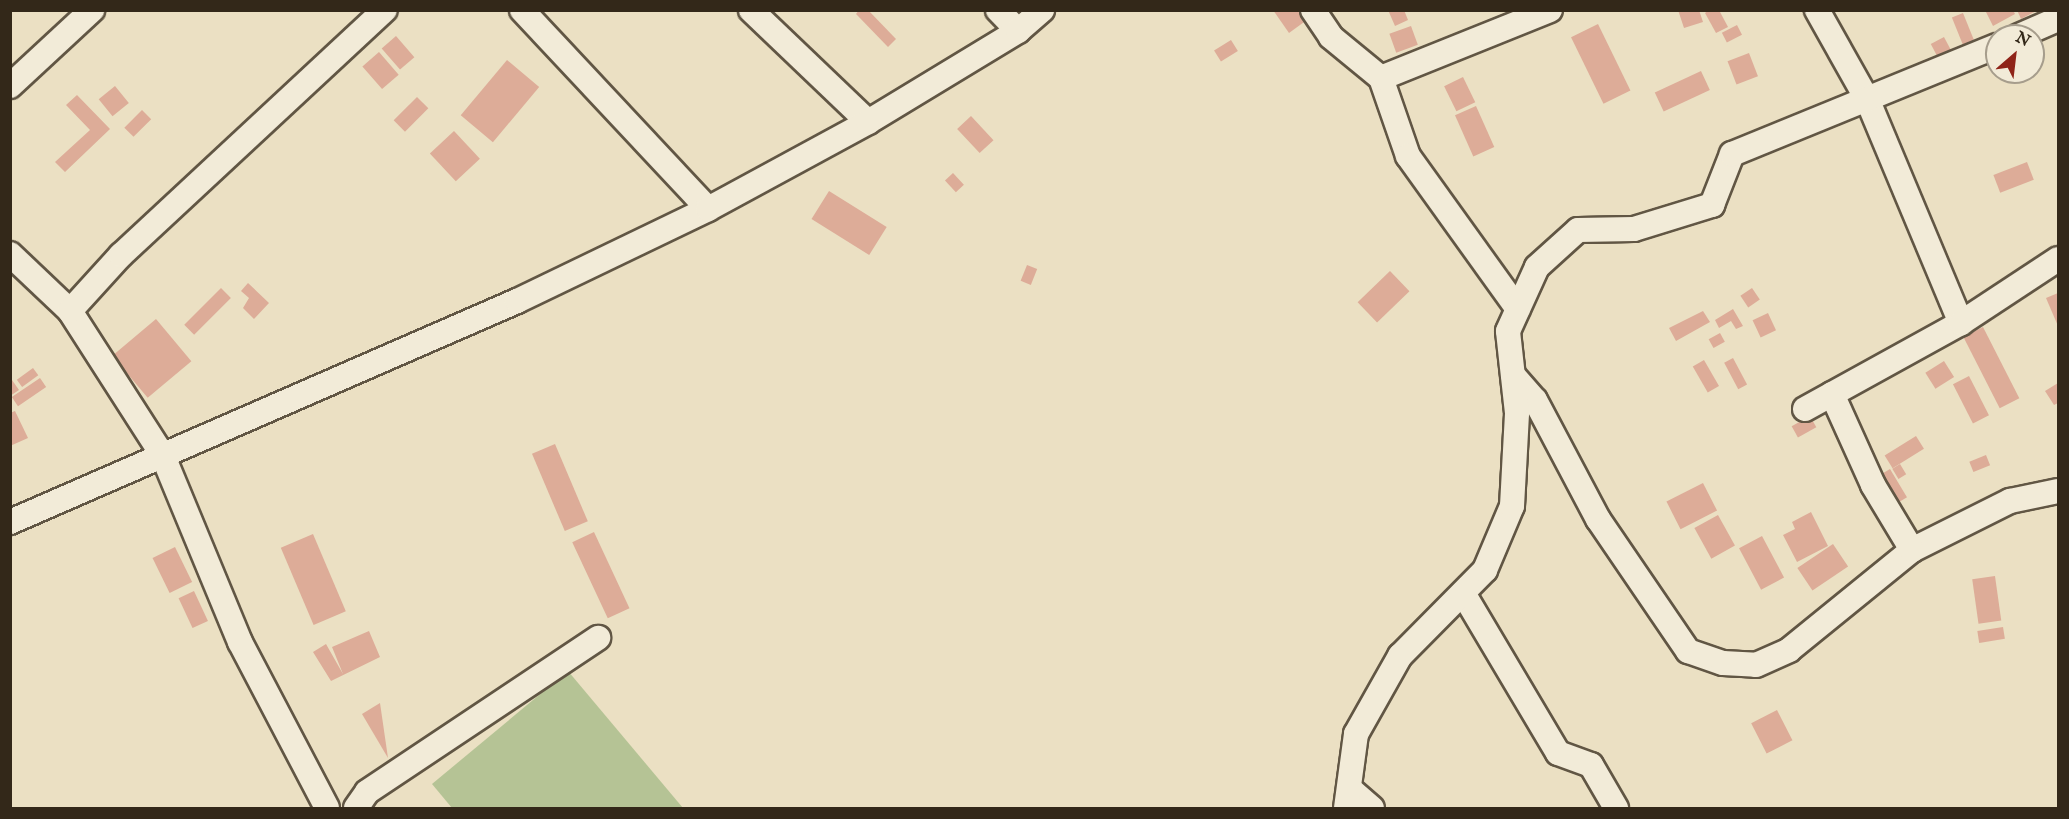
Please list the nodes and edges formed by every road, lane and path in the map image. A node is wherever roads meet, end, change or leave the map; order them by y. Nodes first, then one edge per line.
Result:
1 (92, 10) edge
2 (384, 10) edge
3 (522, 10) edge
4 (751, 10) edge
5 (998, 10) edge
6 (1042, 10) edge
7 (1313, 10) edge
8 (1550, 10) edge
9 (1817, 10) edge
10 (1018, 31) junction
11 (1985, 50) edge
12 (1381, 78) junction
13 (10, 86) edge
14 (1868, 101) junction
15 (868, 122) junction
16 (708, 209) junction
17 (10, 254) edge
18 (2058, 259) edge
19 (1518, 309) junction
20 (70, 311) junction
21 (1961, 323) junction
22 (1513, 375) junction
23 (1832, 394) junction
24 (1805, 409) dead end
25 (162, 456) junction
26 (2058, 491) edge
27 (10, 522) edge
28 (1912, 550) junction
29 (1462, 593) junction
30 (598, 638) dead end
31 (1348, 799) edge
32 (327, 808) edge
33 (356, 808) edge
34 (1372, 808) edge
35 (1616, 808) edge

1 - 13 street
2 - 20 street
3 - 16 street
4 - 15 street
5 - 10 street
6 - 10 street
7 - 12 street
8 - 12 street
9 - 14 street
10 - 15 street
11 - 14 street
12 - 19 street
14 - 19 street
14 - 21 street
15 - 16 street
16 - 25 street
17 - 20 street
18 - 21 street
19 - 22 street
20 - 25 street
21 - 23 street
22 - 28 street
22 - 29 street
23 - 24 street
23 - 28 street
25 - 27 street
25 - 32 street
26 - 28 street
29 - 31 street
29 - 35 street
30 - 33 street
31 - 34 street

